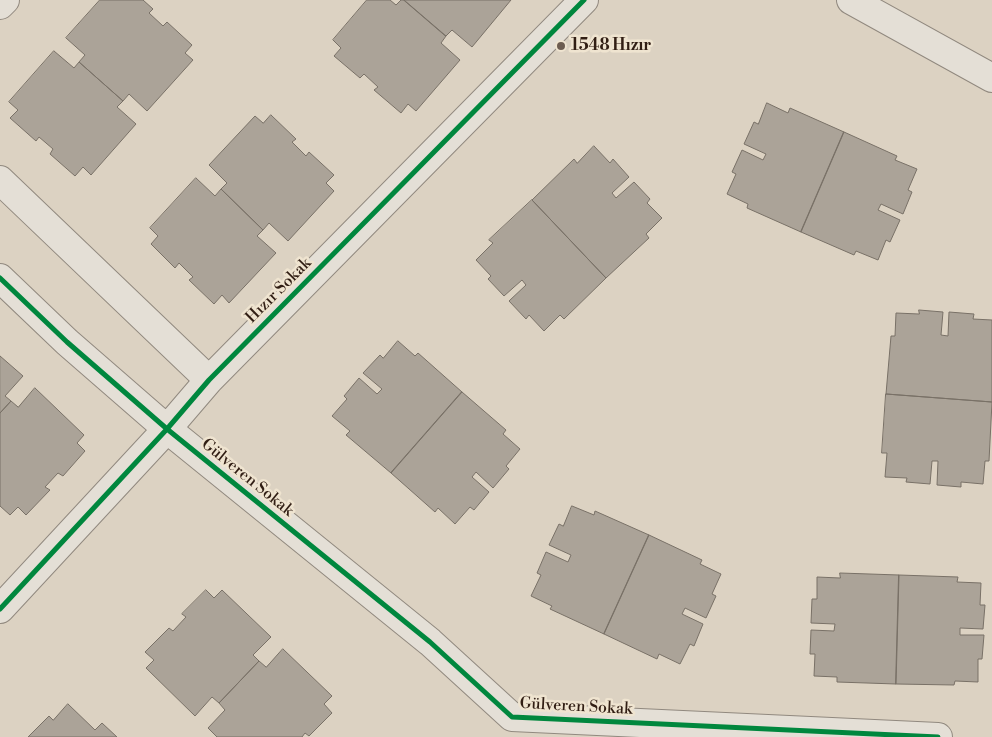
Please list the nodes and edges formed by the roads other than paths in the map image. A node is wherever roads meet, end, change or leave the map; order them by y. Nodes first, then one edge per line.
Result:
1 (5, 0) edge
2 (584, 0) edge
3 (851, 0) edge
4 (0, 5) edge
5 (992, 78) edge
6 (0, 180) edge
7 (0, 278) edge
8 (209, 380) junction
9 (167, 428) junction
10 (0, 609) edge
11 (511, 727) edge
12 (938, 737) edge

1 - 4 street
2 - 8 street, Hızır Sokak
3 - 5 street
6 - 8 street
7 - 9 street, Gülveren Sokak
8 - 9 street, Hızır Sokak
9 - 10 street, Hızır Sokak
9 - 11 street, Gülveren Sokak
11 - 12 street, Gülveren Sokak

